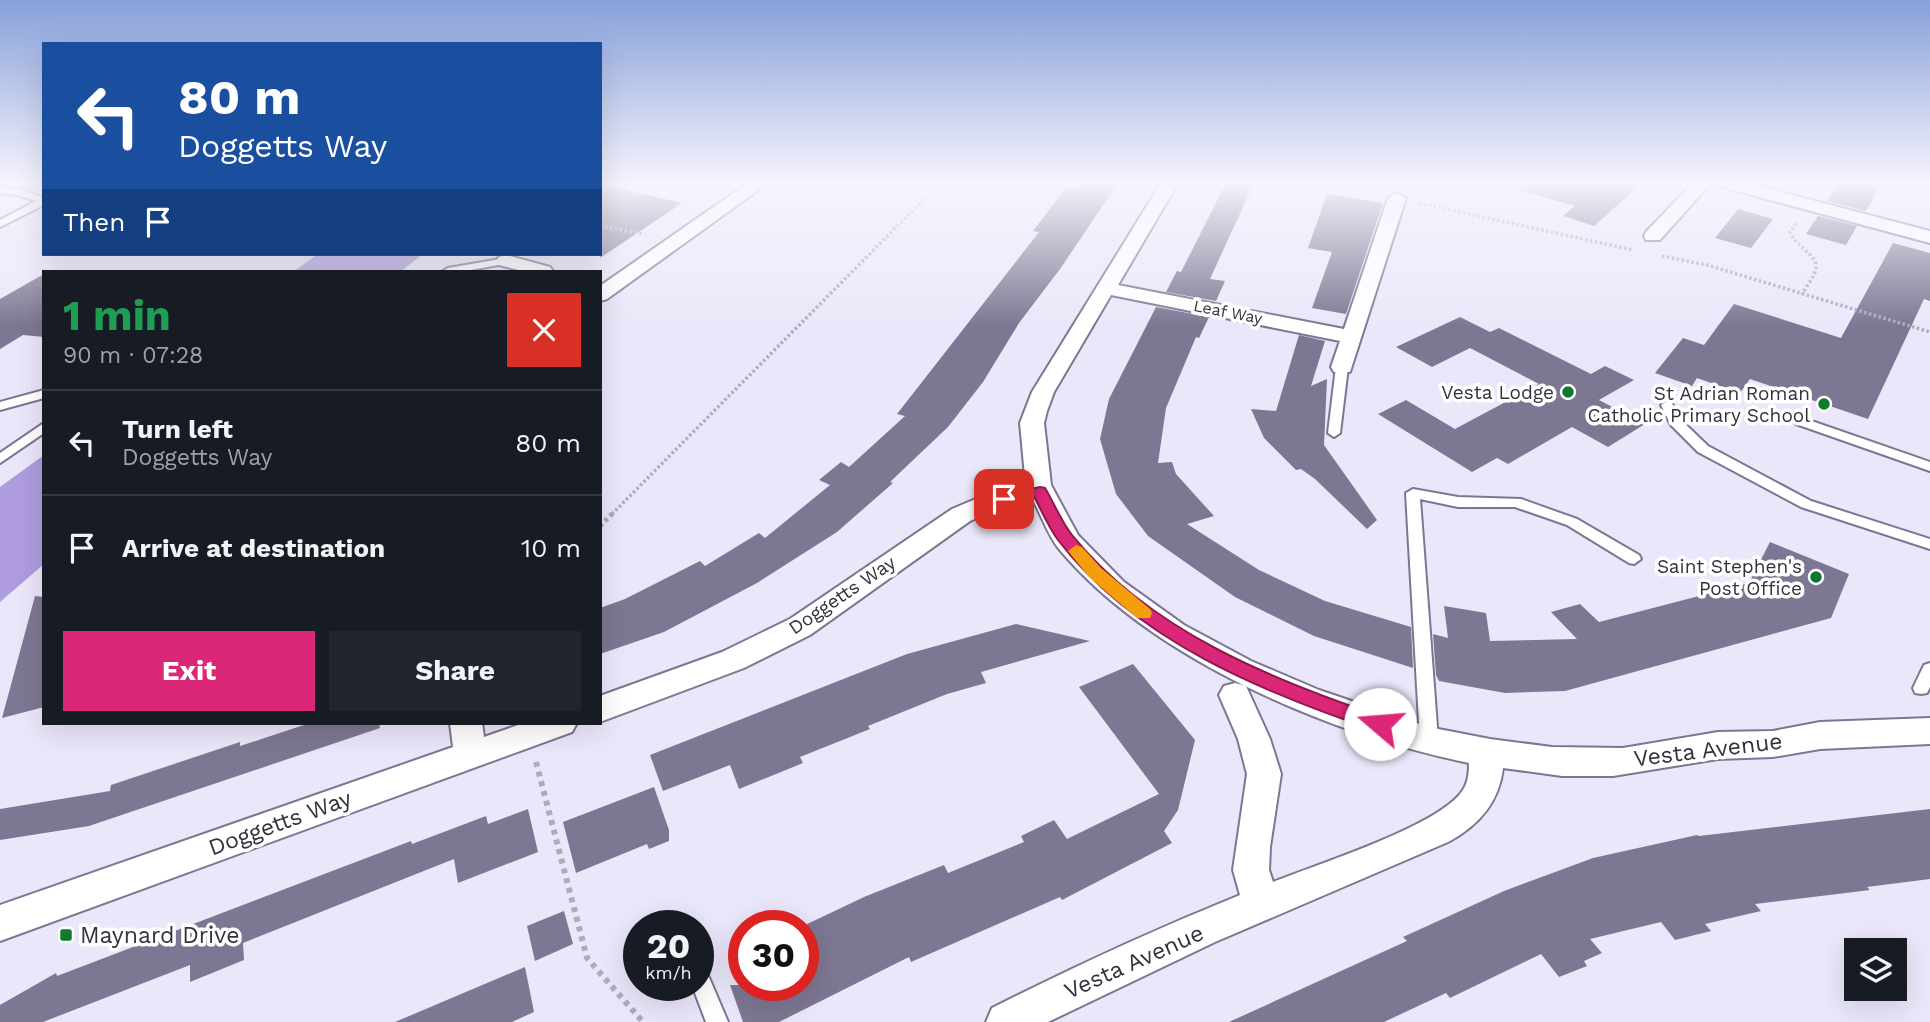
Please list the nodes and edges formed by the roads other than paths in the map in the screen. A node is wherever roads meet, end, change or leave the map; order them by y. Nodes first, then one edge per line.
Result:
1 (693, 231) edge
2 (1139, 231) edge
3 (1386, 231) edge
4 (1660, 231) edge
5 (1906, 231) edge
6 (1930, 237) edge
7 (1648, 244) road end
8 (506, 261) joint
9 (454, 270) edge
10 (539, 270) edge
11 (1104, 288) junction
12 (604, 289) edge
13 (1352, 337) junction
14 (1342, 368) joint
15 (42, 395) edge
16 (1667, 405) dead end
17 (0, 406) edge
18 (1800, 421) dead end
19 (42, 428) edge
20 (1334, 433) dead end
21 (0, 459) edge
22 (1930, 467) edge
23 (1040, 492) junction
24 (1930, 544) edge
25 (1634, 559) dead end
26 (1930, 669) edge
27 (1922, 688) dead end
28 (1235, 695) dead end
29 (602, 708) edge
30 (545, 728) edge
31 (1930, 731) edge
32 (468, 739) edge
33 (1429, 740) junction
34 (1486, 752) junction
35 (1262, 904) junction
36 (0, 923) edge
37 (709, 1001) edge
38 (717, 1022) edge
39 (1006, 1022) edge

1 - 12 street
2 - 11 street, Vesta Avenue
3 - 13 street
4 - 7 street
5 - 6 street
8 - 9 lane
8 - 10 street
11 - 13 street, Leaf Way
11 - 23 street, Vesta Avenue
13 - 14 street
14 - 20 lane
15 - 17 lane
16 - 24 lane
18 - 22 lane
19 - 21 lane
23 - 29 street, Doggetts Way
23 - 33 street, Vesta Avenue
25 - 33 lane
26 - 27 lane
28 - 35 street
30 - 32 street, Doggetts Way
31 - 34 street, Vesta Avenue
32 - 36 street, Doggetts Way
33 - 34 street, Vesta Avenue
34 - 35 street, Vesta Avenue
35 - 39 street, Vesta Avenue
37 - 38 lane

